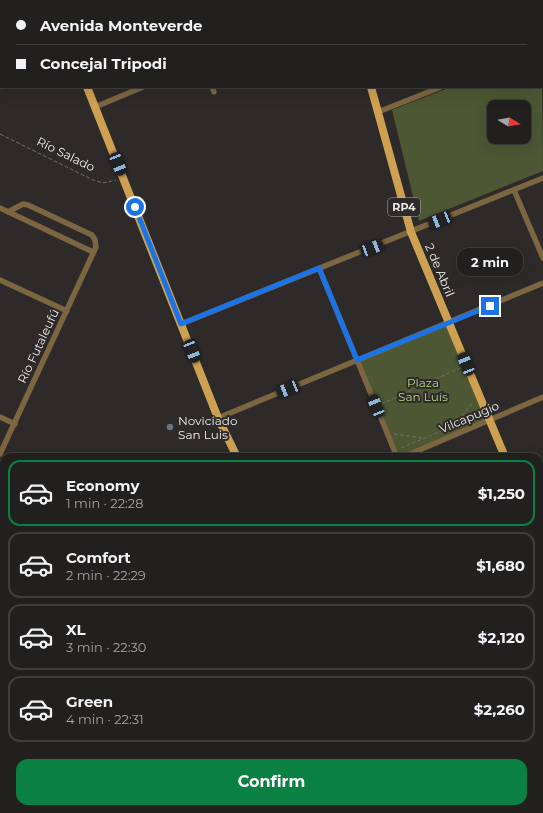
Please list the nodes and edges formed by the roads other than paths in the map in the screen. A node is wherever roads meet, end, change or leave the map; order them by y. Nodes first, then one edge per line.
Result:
1 (87, 88) edge
2 (141, 88) edge
3 (371, 88) edge
4 (438, 88) edge
5 (95, 107) junction
6 (378, 112) junction
7 (543, 178) edge
8 (514, 190) junction
9 (0, 208) edge
10 (8, 212) junction
11 (411, 232) junction
12 (94, 249) junction
13 (543, 258) edge
14 (319, 268) junction
15 (0, 280) edge
16 (543, 283) edge
17 (67, 310) junction
18 (449, 323) junction
19 (181, 324) junction
20 (357, 360) junction
21 (543, 397) edge
22 (0, 417) edge
23 (218, 418) junction
24 (489, 420) junction
25 (15, 424) junction
26 (0, 453) edge
27 (235, 453) edge
28 (396, 453) edge
29 (412, 453) edge
30 (503, 453) edge

1 - 5 main road
2 - 5 street
3 - 6 main road, 2 de Abril / RP4
4 - 6 street
5 - 19 main road
6 - 11 main road, 2 de Abril / RP4
7 - 8 street
8 - 11 street
8 - 13 street
9 - 10 street
10 - 12 street
10 - 12 street
11 - 14 street
11 - 18 main road, 2 de Abril / RP4
12 - 17 street, Río Futaleufú
14 - 19 street
14 - 20 street
15 - 17 street
16 - 18 street
17 - 25 street, Río Futaleufú
18 - 20 street
18 - 24 main road, 2 de Abril / RP4
19 - 23 main road
20 - 23 street
20 - 28 street
21 - 24 street, Vilcapugio
22 - 25 street
23 - 27 main road
24 - 29 street, Vilcapugio
24 - 30 main road, 2 de Abril / RP4
25 - 26 street, Río Futaleufú

